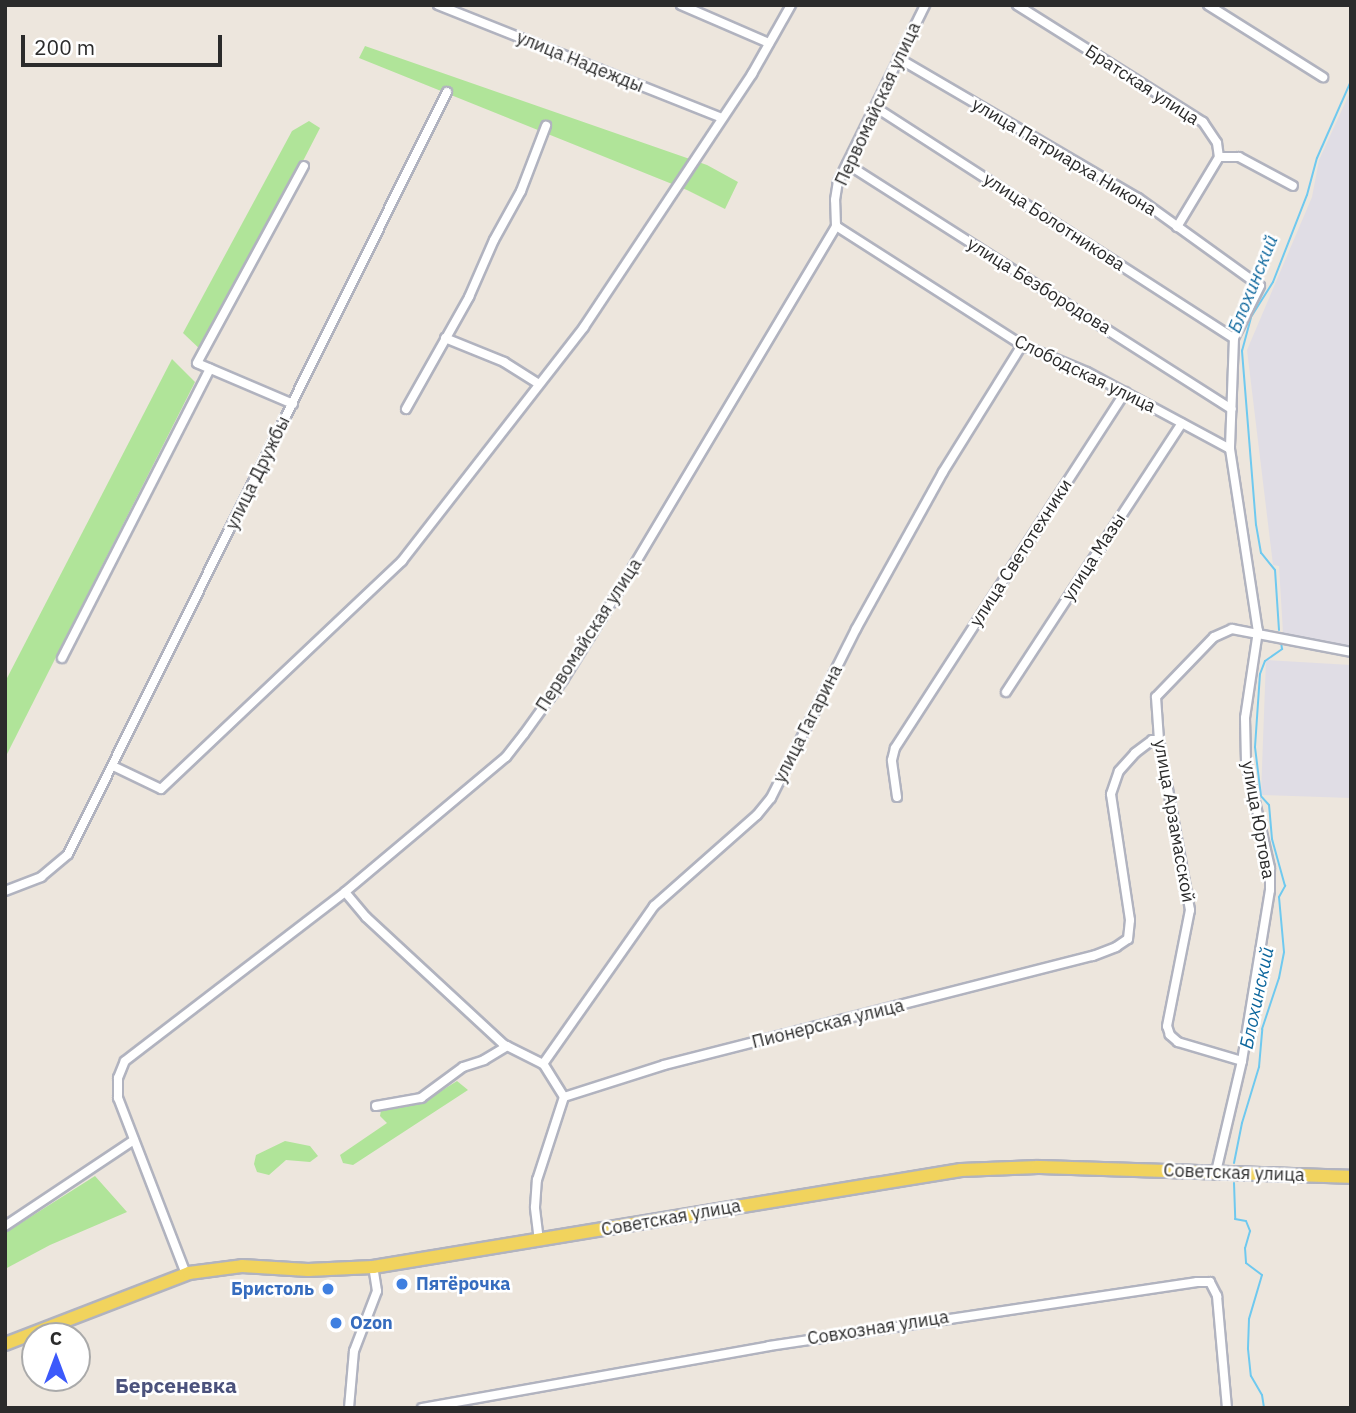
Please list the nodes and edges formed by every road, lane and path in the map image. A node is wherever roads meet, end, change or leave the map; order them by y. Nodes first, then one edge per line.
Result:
1 (438, 5) edge
2 (681, 5) edge
3 (791, 5) edge
4 (925, 5) edge
5 (1017, 5) edge
6 (1208, 5) edge
7 (769, 43) junction
8 (898, 58) junction
9 (1323, 77) dead end
10 (447, 92) dead end
11 (875, 107) junction
12 (722, 118) junction
13 (546, 126) dead end
14 (1219, 157) junction
15 (847, 164) junction
16 (304, 166) dead end
17 (1293, 186) dead end
18 (836, 226) junction
19 (1177, 227) junction
20 (446, 338) junction
21 (1234, 338) junction
22 (1022, 345) junction
23 (210, 369) junction
24 (539, 384) junction
25 (1125, 392) junction
26 (293, 404) junction
27 (1231, 408) junction
28 (406, 409) dead end
29 (1182, 423) junction
30 (1230, 449) junction
31 (1258, 631) junction
32 (1351, 652) edge
33 (62, 658) dead end
34 (1006, 692) dead end
35 (1158, 740) junction
36 (113, 766) junction
37 (897, 797) dead end
38 (5, 891) edge
39 (345, 892) junction
40 (507, 1046) junction
41 (1242, 1061) junction
42 (543, 1064) junction
43 (564, 1097) junction
44 (376, 1106) dead end
45 (134, 1140) junction
46 (1216, 1172) junction
47 (1351, 1177) edge
48 (5, 1226) edge
49 (539, 1241) junction
50 (373, 1267) junction
51 (186, 1274) junction
52 (5, 1344) edge
53 (349, 1408) edge
54 (422, 1408) edge
55 (1227, 1408) edge

1 - 12 street, улица Надежды
2 - 7 street
3 - 7 street
4 - 8 street, Первомайская улица
5 - 14 street, Братская улица
6 - 9 street
7 - 12 street
8 - 11 street, Первомайская улица
8 - 19 street, улица Патриарха Никона
10 - 26 street, улица Дружбы
11 - 15 street, Первомайская улица
11 - 21 street, улица Болотникова
12 - 24 street
13 - 20 street
14 - 17 street
14 - 19 street
15 - 18 street, Первомайская улица
15 - 27 street, улица Безбородова
16 - 23 street
18 - 22 street, Слободская улица
18 - 39 street, Первомайская улица
19 - 21 street, улица Патриарха Никона
20 - 24 street
20 - 28 street
21 - 27 street, улица Юртова
22 - 25 street, Слободская улица
22 - 42 street, улица Гагарина
23 - 26 street
23 - 33 street
24 - 36 street
25 - 29 street, Слободская улица
25 - 37 street, улица Светотехники
26 - 36 street, улица Дружбы
27 - 30 street, улица Юртова
29 - 30 street, Слободская улица
29 - 34 street, улица Мазы
30 - 31 street, улица Юртова
31 - 32 street, улица Арзамасской
31 - 35 street, улица Арзамасской
31 - 41 street, улица Юртова
35 - 41 street, улица Арзамасской
35 - 43 street, Пионерская улица
36 - 38 street, улица Дружбы
39 - 40 street
39 - 45 street, Первомайская улица
40 - 42 street
40 - 44 street
41 - 46 street, улица Юртова
42 - 43 street
43 - 49 street
45 - 48 street
45 - 51 street, Первомайская улица
46 - 47 main road, Советская улица
46 - 49 main road, Советская улица
49 - 50 main road, Советская улица
50 - 51 main road, Советская улица
50 - 53 street
51 - 52 main road, Советская улица
54 - 55 street, Совхозная улица

